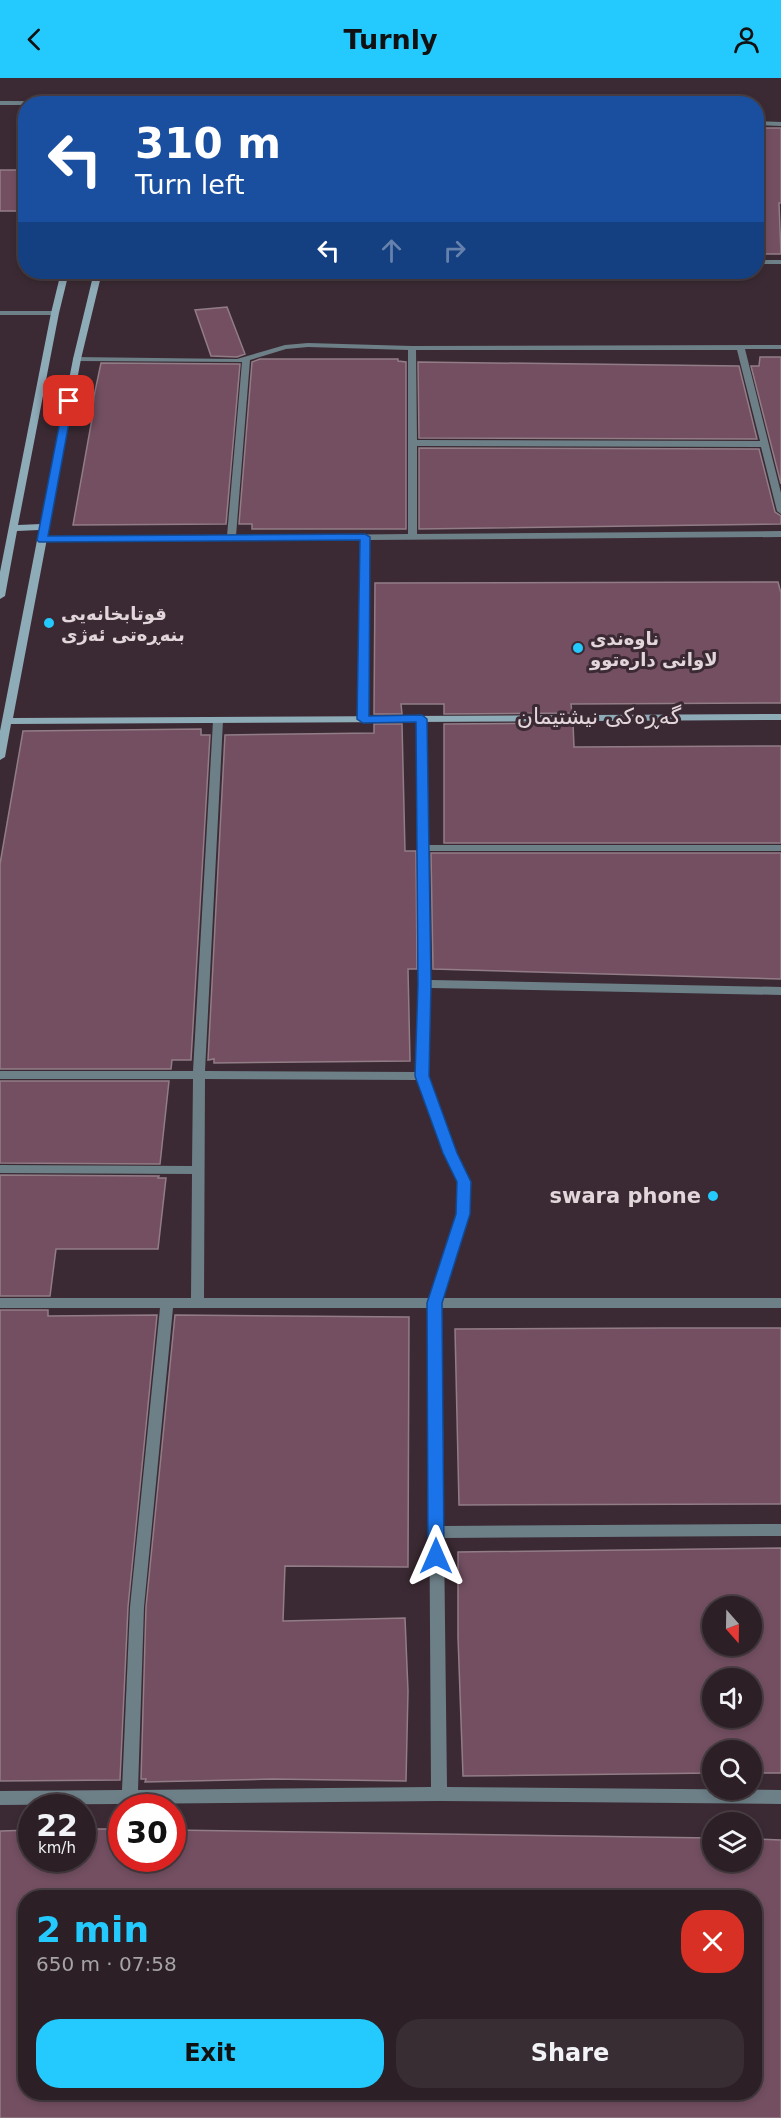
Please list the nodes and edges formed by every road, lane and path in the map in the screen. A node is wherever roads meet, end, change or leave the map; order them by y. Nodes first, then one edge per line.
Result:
1 (0, 103) edge
2 (18, 103) edge
3 (764, 123) edge
4 (781, 123) edge
5 (764, 262) edge
6 (781, 262) edge
7 (63, 279) edge
8 (96, 279) edge
9 (0, 313) edge
10 (55, 313) junction
11 (781, 347) edge
12 (412, 348) junction
13 (741, 348) junction
14 (246, 357) junction
15 (77, 359) junction
16 (413, 443) junction
17 (764, 444) junction
18 (781, 511) edge
19 (45, 527) junction
20 (13, 528) junction
21 (781, 534) edge
22 (413, 536) junction
23 (365, 537) junction
24 (231, 538) junction
25 (42, 540) junction
26 (0, 596) edge
27 (781, 717) edge
28 (363, 719) junction
29 (422, 719) junction
30 (7, 721) junction
31 (219, 721) junction
32 (0, 757) edge
33 (423, 848) junction
34 (781, 848) edge
35 (424, 984) junction
36 (781, 991) edge
37 (0, 1075) edge
38 (199, 1076) junction
39 (422, 1076) junction
40 (0, 1169) edge
41 (198, 1170) junction
42 (167, 1302) junction
43 (197, 1302) junction
44 (781, 1302) edge
45 (0, 1303) edge
46 (435, 1303) junction
47 (781, 1530) edge
48 (436, 1532) junction
49 (130, 1794) edge
50 (439, 1794) junction
51 (186, 1795) edge
52 (108, 1796) edge
53 (781, 1797) edge
54 (0, 1798) edge

1 - 2 street
3 - 4 street
5 - 6 street
7 - 10 street
8 - 15 street
9 - 10 street
10 - 20 street
11 - 13 street
12 - 13 street
12 - 14 street
12 - 16 street
13 - 17 street
14 - 15 street
14 - 24 street
15 - 19 street
16 - 17 street
16 - 22 street
17 - 18 street
19 - 20 street
19 - 25 street
20 - 26 street
21 - 22 street
22 - 23 street
23 - 24 street
23 - 28 street
24 - 25 street
25 - 30 street
27 - 29 street
28 - 29 street
28 - 31 street
29 - 33 street
30 - 31 street
30 - 32 street
31 - 38 street
33 - 34 street
33 - 35 street
35 - 36 street
35 - 39 street
37 - 38 street
38 - 39 street
38 - 41 street
39 - 46 street
40 - 41 street
41 - 43 street
42 - 43 street
42 - 45 street
42 - 49 street
43 - 46 street
44 - 46 street
46 - 48 street
47 - 48 street
48 - 50 street
50 - 51 street
50 - 53 street
52 - 54 street

